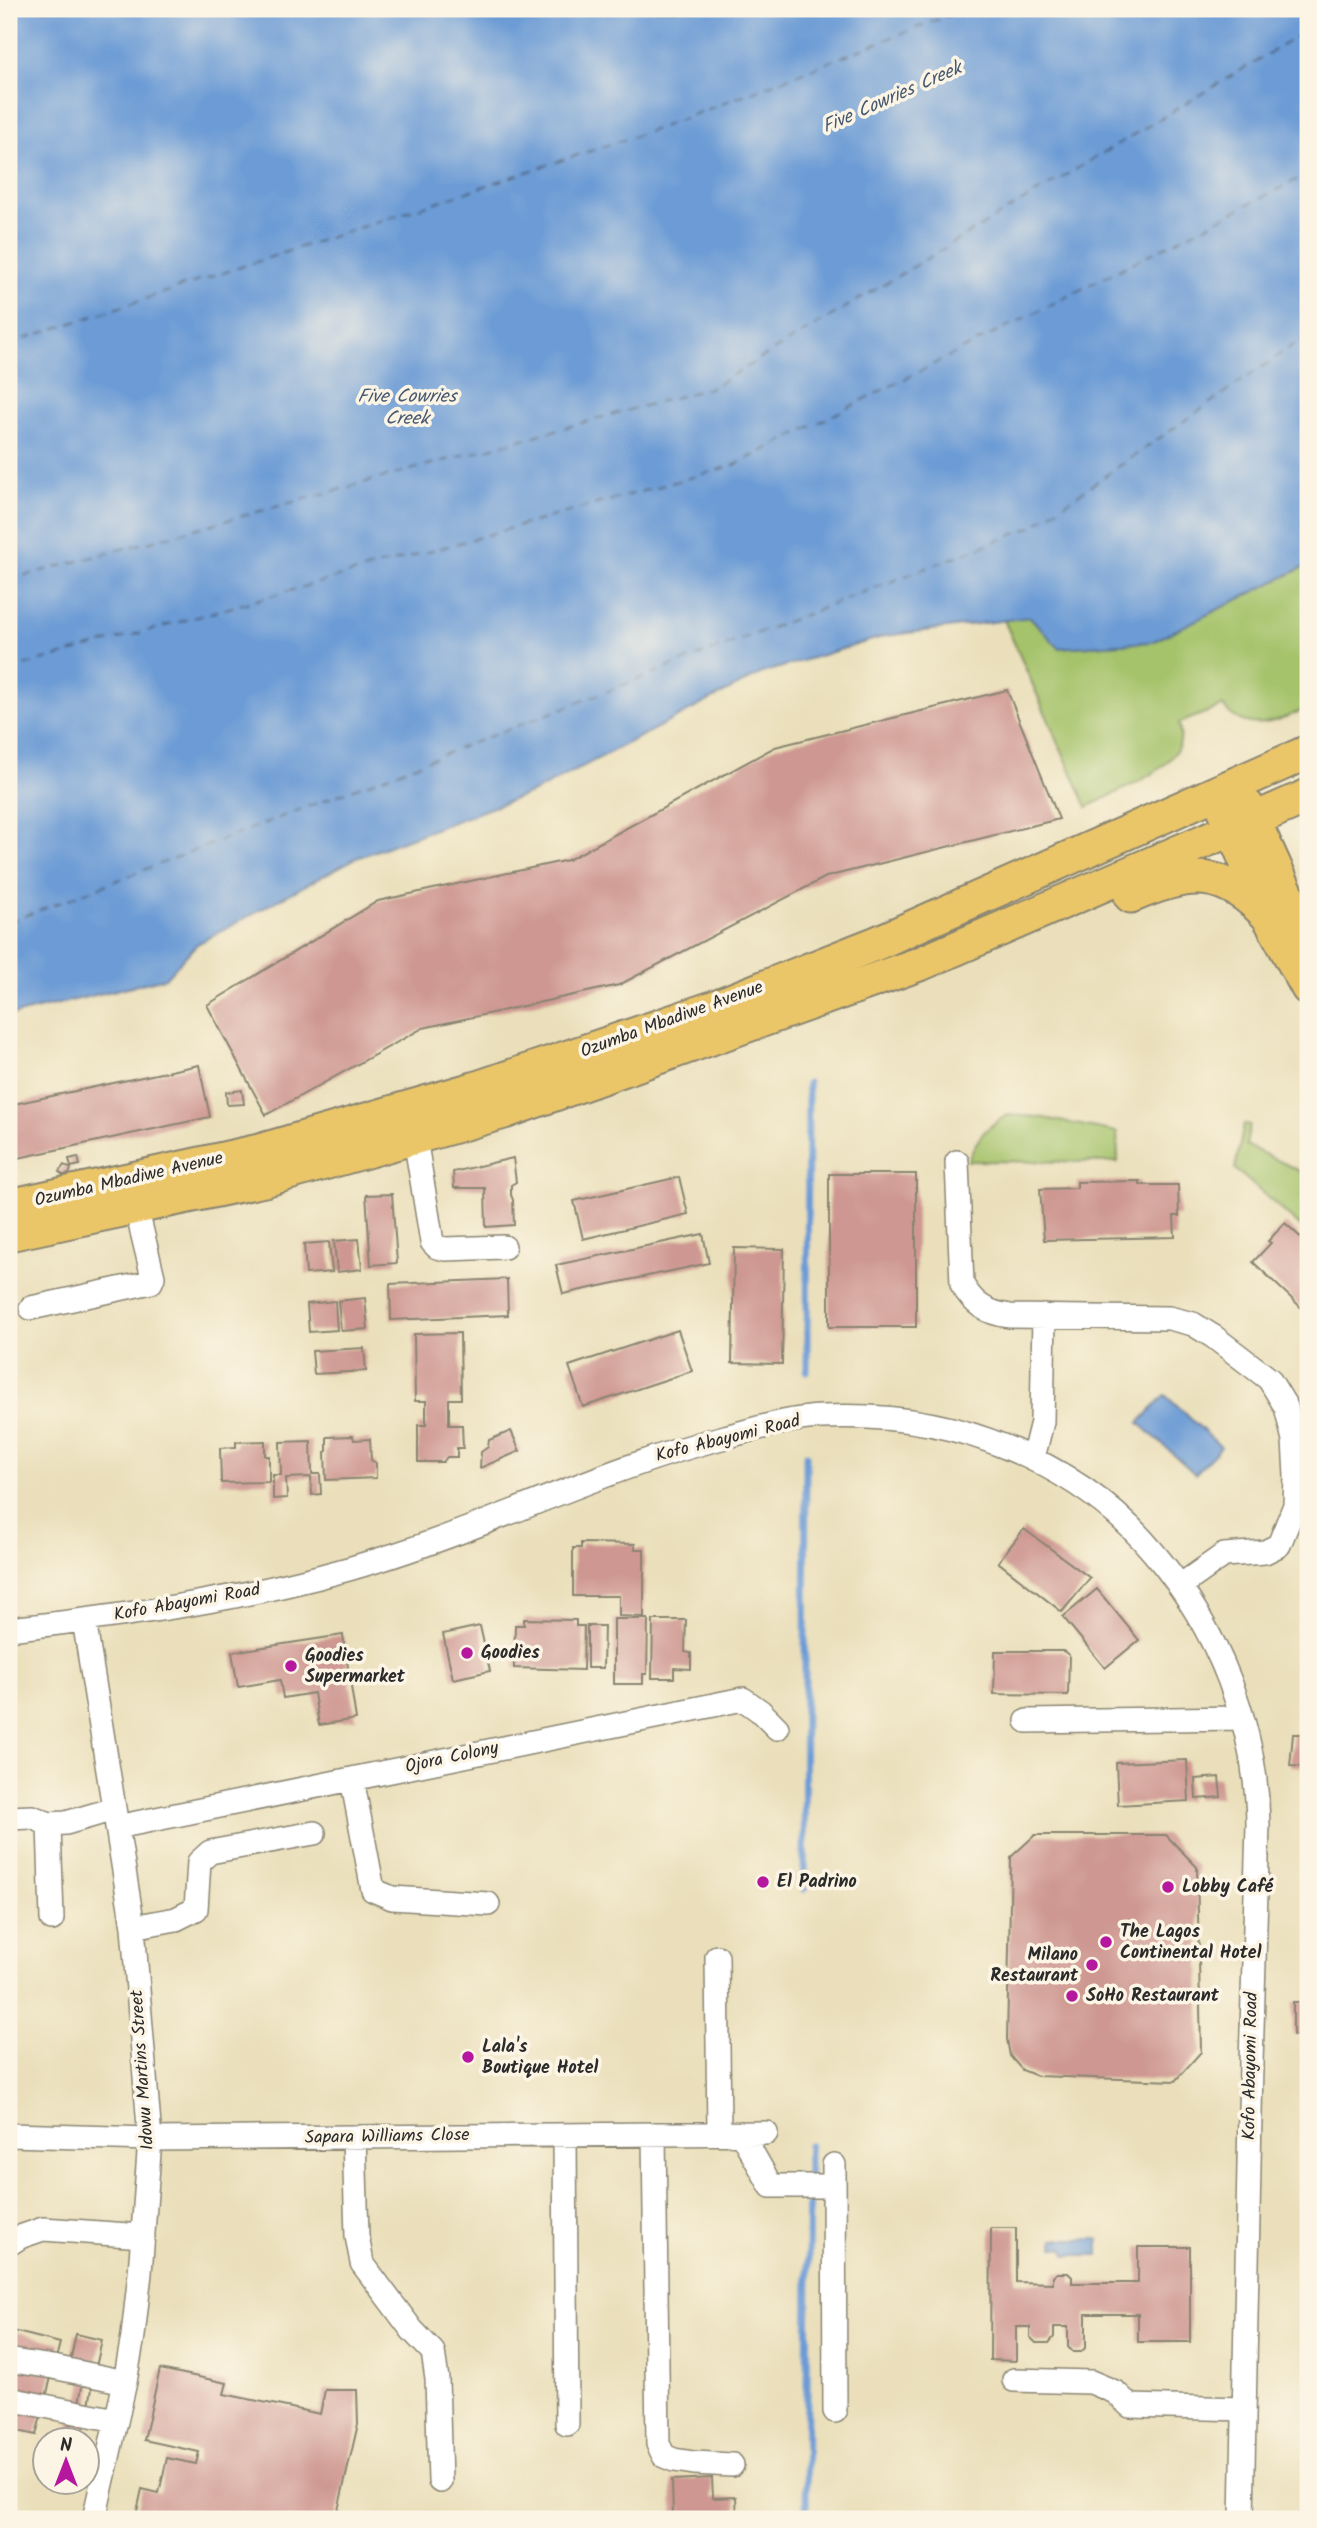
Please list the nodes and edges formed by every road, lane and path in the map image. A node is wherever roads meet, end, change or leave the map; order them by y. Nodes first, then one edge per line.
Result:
1 (1308, 752) edge
2 (1228, 788) junction
3 (1308, 796) edge
4 (1243, 825) junction
5 (1269, 917) junction
6 (1308, 940) edge
7 (922, 962) junction
8 (1308, 988) edge
9 (415, 1138) junction
10 (957, 1162) dead end
11 (9, 1206) edge
12 (136, 1207) junction
13 (9, 1234) edge
14 (504, 1247) dead end
15 (31, 1308) dead end
16 (1044, 1316) junction
17 (1033, 1458) junction
18 (1180, 1586) junction
19 (83, 1620) junction
20 (9, 1629) edge
21 (1241, 1718) junction
22 (1027, 1721) dead end
23 (777, 1728) dead end
24 (352, 1779) junction
25 (9, 1818) edge
26 (116, 1818) junction
27 (49, 1824) junction
28 (314, 1833) dead end
29 (488, 1904) dead end
30 (52, 1919) dead end
31 (133, 1927) junction
32 (717, 1957) dead end
33 (730, 2133) junction
34 (766, 2133) dead end
35 (654, 2134) junction
36 (9, 2135) edge
37 (565, 2135) junction
38 (354, 2137) junction
39 (150, 2139) junction
40 (143, 2236) junction
41 (9, 2244) edge
42 (9, 2362) edge
43 (1014, 2381) dead end
44 (125, 2382) junction
45 (9, 2399) edge
46 (1244, 2409) junction
47 (835, 2411) dead end
48 (116, 2420) junction
49 (567, 2424) dead end
50 (732, 2465) dead end
51 (440, 2481) dead end
52 (93, 2519) edge
53 (1242, 2519) edge

1 - 2 highway, Ozumba Mbadiwe Avenue
2 - 4 highway
2 - 11 highway, Ozumba Mbadiwe Avenue
3 - 4 highway, Ozumba Mbadiwe Avenue
4 - 5 highway
4 - 6 highway
4 - 7 highway, Ozumba Mbadiwe Avenue
5 - 7 highway
5 - 8 highway
7 - 9 highway, Ozumba Mbadiwe Avenue
9 - 12 highway, Ozumba Mbadiwe Avenue
9 - 14 street
10 - 16 street
12 - 13 highway, Ozumba Mbadiwe Avenue
12 - 15 street
16 - 17 street
16 - 18 street
17 - 18 street, Kofo Abayomi Road
17 - 19 street, Kofo Abayomi Road
18 - 21 street, Kofo Abayomi Road
19 - 20 street, Kofo Abayomi Road
19 - 26 street, Idowu Martins Street
21 - 22 street
21 - 46 street, Kofo Abayomi Road
23 - 24 street, Ojora Colony
24 - 26 street, Ojora Colony
24 - 29 street
25 - 27 street
26 - 27 street, Ojora Colony
26 - 31 street, Idowu Martins Street
27 - 30 street
28 - 31 street
31 - 39 street, Idowu Martins Street
32 - 33 street
33 - 34 street, Sapara Williams Close
33 - 35 street, Sapara Williams Close
33 - 47 street
35 - 37 street, Sapara Williams Close
35 - 50 street
36 - 39 street, Sapara Williams Close
37 - 38 street, Sapara Williams Close
37 - 49 street
38 - 39 street, Sapara Williams Close
38 - 51 street
39 - 40 street, Idowu Martins Street
40 - 41 street
40 - 44 street, Idowu Martins Street
42 - 44 street
43 - 46 street
44 - 48 street, Idowu Martins Street
45 - 48 street
46 - 53 street, Kofo Abayomi Road
48 - 52 street, Idowu Martins Street

